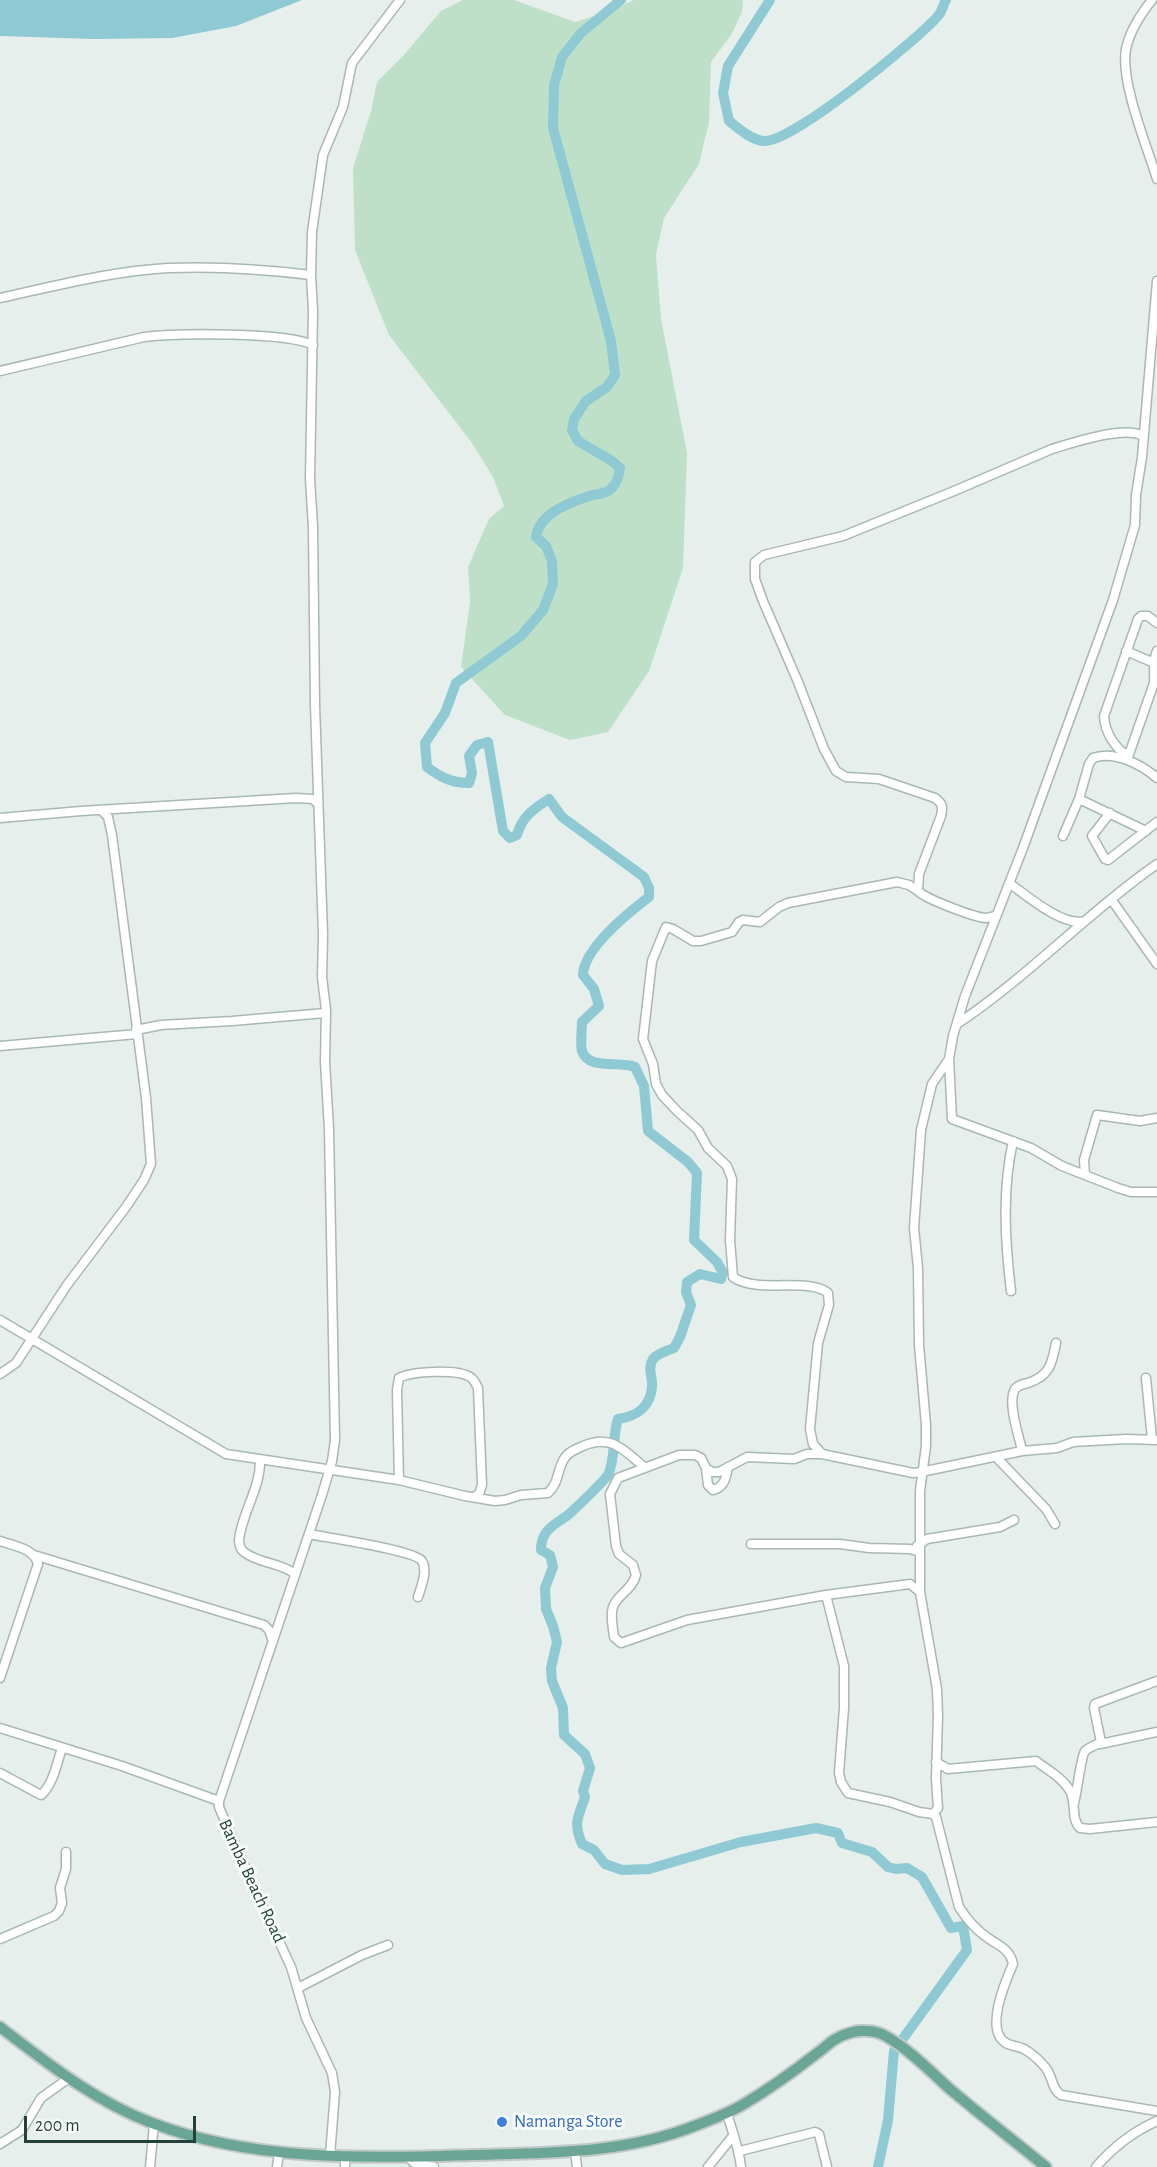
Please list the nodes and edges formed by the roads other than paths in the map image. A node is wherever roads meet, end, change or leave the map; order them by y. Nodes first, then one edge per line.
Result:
1 (400, 0) edge
2 (1152, 0) edge
3 (1157, 179) edge
4 (311, 275) junction
5 (1157, 281) edge
6 (0, 298) edge
7 (313, 345) junction
8 (0, 371) edge
9 (1143, 436) junction
10 (1157, 622) edge
11 (1126, 651) junction
12 (1157, 651) edge
13 (1152, 662) junction
14 (1156, 673) edge
15 (1127, 758) junction
16 (1157, 778) edge
17 (1079, 799) junction
18 (318, 804) junction
19 (102, 811) junction
20 (1110, 813) junction
21 (0, 818) edge
22 (1157, 822) edge
23 (1146, 831) junction
24 (1063, 836) dead end
25 (1157, 864) edge
26 (1009, 883) junction
27 (918, 891) junction
28 (1111, 899) junction
29 (991, 917) junction
30 (1085, 921) junction
31 (1157, 964) edge
32 (325, 1012) junction
33 (957, 1024) junction
34 (137, 1032) junction
35 (0, 1046) edge
36 (949, 1059) junction
37 (1157, 1118) edge
38 (1013, 1141) junction
39 (1085, 1175) junction
40 (1157, 1192) edge
41 (1011, 1291) dead end
42 (0, 1320) edge
43 (31, 1339) junction
44 (1056, 1343) dead end
45 (0, 1374) edge
46 (1146, 1378) dead end
47 (1154, 1440) edge
48 (1022, 1450) junction
49 (822, 1454) junction
50 (996, 1457) junction
51 (260, 1459) junction
52 (644, 1467) junction
53 (728, 1467) junction
54 (706, 1468) junction
55 (330, 1469) junction
56 (921, 1472) junction
57 (399, 1480) junction
58 (474, 1497) junction
59 (1014, 1520) dead end
60 (1055, 1524) dead end
61 (309, 1534) junction
62 (0, 1541) edge
63 (751, 1544) dead end
64 (920, 1548) junction
65 (34, 1554) junction
66 (295, 1574) junction
67 (920, 1592) junction
68 (826, 1595) junction
69 (418, 1598) dead end
70 (0, 1641) edge
71 (273, 1641) junction
72 (11, 1646) junction
73 (0, 1678) edge
74 (1157, 1681) edge
75 (0, 1728) edge
76 (1157, 1732) edge
77 (1100, 1744) junction
78 (62, 1748) junction
79 (936, 1762) junction
80 (0, 1773) edge
81 (219, 1801) junction
82 (1074, 1803) junction
83 (933, 1814) junction
84 (1157, 1822) edge
85 (66, 1852) dead end
86 (0, 1939) edge
87 (388, 1945) dead end
88 (298, 1988) junction
89 (0, 2027) edge
90 (69, 2078) junction
91 (1157, 2111) edge
92 (727, 2113) junction
93 (1157, 2121) edge
94 (154, 2124) junction
95 (733, 2136) junction
96 (0, 2144) edge
97 (575, 2151) junction
98 (740, 2151) junction
99 (279, 2153) junction
100 (330, 2156) junction
101 (408, 2157) junction
102 (345, 2162) edge
103 (150, 2167) edge
104 (277, 2167) edge
105 (434, 2167) edge
106 (578, 2167) edge
107 (708, 2167) edge
108 (741, 2167) edge
109 (827, 2167) edge
110 (1046, 2167) edge
111 (1096, 2167) edge

1 - 4 street, Bamba Beach Road
2 - 3 street
4 - 6 street
4 - 7 street, Bamba Beach Road
5 - 9 street
7 - 8 street
7 - 18 street, Bamba Beach Road
9 - 26 street
9 - 27 street
10 - 11 street
11 - 13 street
11 - 15 street
12 - 13 street
13 - 14 street
14 - 15 street
15 - 16 street
15 - 17 street
17 - 20 street
17 - 24 street
18 - 19 street
18 - 32 street, Bamba Beach Road
19 - 21 street
19 - 34 street
20 - 23 street
20 - 23 street
22 - 23 street
25 - 28 street
26 - 29 street
26 - 30 street
27 - 29 street
27 - 49 street
28 - 30 street
28 - 31 street
29 - 33 street
30 - 33 street
32 - 34 street
32 - 55 street, Bamba Beach Road
33 - 36 street
34 - 35 street
34 - 43 street
36 - 38 street
36 - 56 street
37 - 39 street
38 - 39 street
38 - 41 street
39 - 40 street
42 - 43 street
43 - 45 street
43 - 51 street
44 - 48 street
46 - 47 street
47 - 48 street
48 - 50 street
49 - 53 street
49 - 56 street
50 - 56 street
50 - 60 street
51 - 55 street
51 - 66 street
52 - 54 street
52 - 58 street
52 - 68 street
53 - 54 street
53 - 54 street
55 - 57 street
55 - 61 street, Bamba Beach Road
56 - 64 street
57 - 58 street
57 - 58 street
59 - 64 street
61 - 66 street, Bamba Beach Road
61 - 69 street
62 - 65 street
63 - 64 street
64 - 67 street
65 - 71 street
65 - 72 street
66 - 71 street, Bamba Beach Road
67 - 68 street
67 - 79 street
68 - 83 street
70 - 72 street
71 - 81 street, Bamba Beach Road
72 - 73 street
74 - 77 street
75 - 78 street
76 - 77 street
77 - 82 street
78 - 80 street
78 - 81 street
79 - 82 street
79 - 83 street
81 - 88 street, Bamba Beach Road
82 - 84 street
83 - 91 street
85 - 86 street
87 - 88 street
88 - 100 street, Bamba Beach Road
89 - 90 main road
90 - 94 main road
90 - 96 street
92 - 95 street
92 - 97 main road
92 - 110 main road
93 - 111 street
94 - 99 main road
94 - 103 street
95 - 98 street
95 - 107 street
97 - 101 main road
97 - 106 street
98 - 108 street
98 - 109 street
99 - 100 main road
99 - 104 street
100 - 102 main road
101 - 102 main road
101 - 105 street

